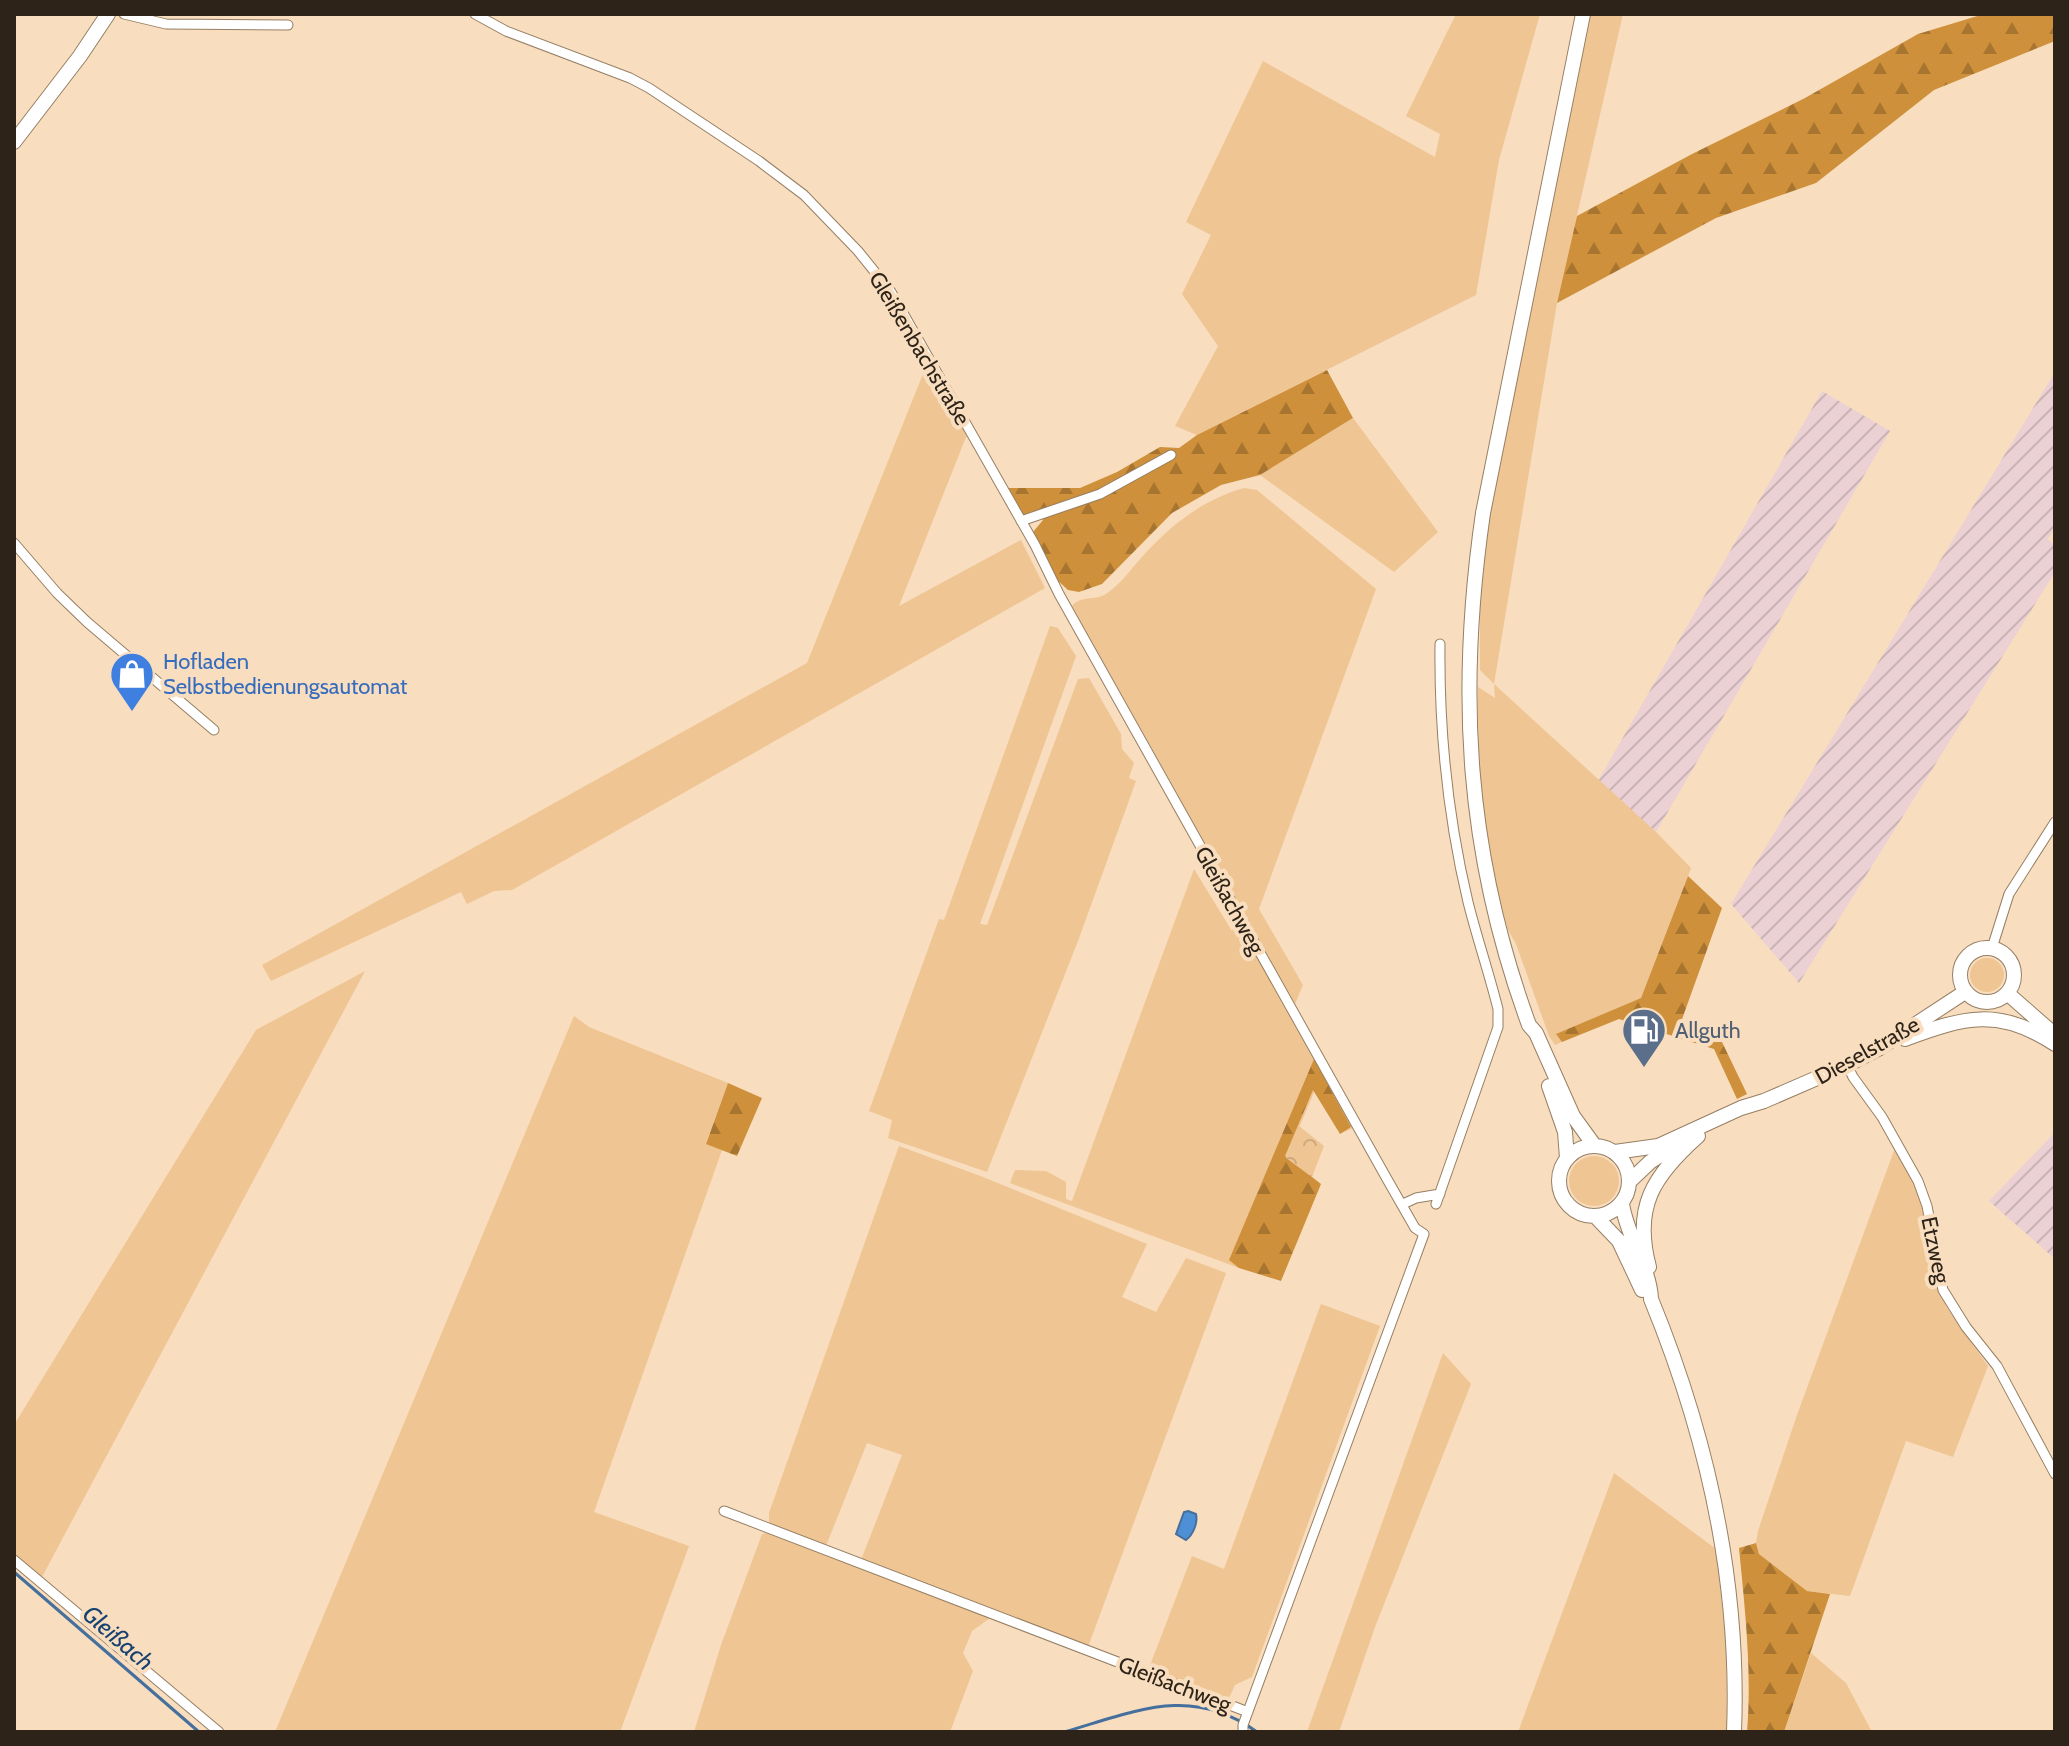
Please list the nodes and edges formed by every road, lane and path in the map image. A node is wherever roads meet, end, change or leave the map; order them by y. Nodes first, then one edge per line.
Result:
1 (124, 14) edge
2 (475, 14) edge
3 (1583, 14) edge
4 (104, 21) edge
5 (288, 25) dead end
6 (14, 142) edge
7 (1171, 455) dead end
8 (1021, 521) junction
9 (14, 543) edge
10 (1059, 594) joint
11 (1440, 644) dead end
12 (214, 730) dead end
13 (2055, 822) edge
14 (1992, 948) junction
15 (1965, 992) junction
16 (2007, 993) junction
17 (1529, 1025) junction
18 (2055, 1035) edge
19 (2055, 1044) edge
20 (1878, 1049) junction
21 (1847, 1065) junction
22 (1764, 1101) junction
23 (1698, 1136) junction
24 (1594, 1145) junction
25 (1615, 1152) junction
26 (1567, 1158) junction
27 (1630, 1181) junction
28 (1440, 1194) junction
29 (1403, 1204) junction
30 (1436, 1204) dead end
31 (1622, 1204) junction
32 (1596, 1217) junction
33 (1651, 1293) junction
34 (2055, 1474) edge
35 (724, 1511) dead end
36 (14, 1560) edge
37 (1245, 1722) edge
38 (219, 1732) edge
39 (1734, 1732) edge

1 - 5 street
2 - 8 street, Gleißenbachstraße
3 - 17 main road
4 - 6 main road
7 - 8 street
8 - 10 street, Gleißenbachstraße
9 - 12 street
10 - 29 street, Gleißachweg
11 - 28 street
13 - 14 street
14 - 15 main road
14 - 16 main road
15 - 16 main road
15 - 20 main road, Dieselstraße
16 - 18 main road
17 - 24 main road
17 - 26 main road
19 - 20 main road
20 - 21 main road, Dieselstraße
21 - 22 main road, Dieselstraße
21 - 34 street, Etzweg
22 - 23 main road, Dieselstraße
22 - 25 main road, Dieselstraße
23 - 27 main road, Dieselstraße
23 - 33 main road
24 - 25 main road
24 - 26 main road
25 - 27 main road
26 - 32 main road
27 - 31 main road
28 - 29 street
28 - 30 street
29 - 37 street, Gleißachweg
31 - 32 main road
31 - 33 main road
32 - 33 main road
33 - 39 main road
35 - 37 street, Gleißachweg
36 - 38 street

